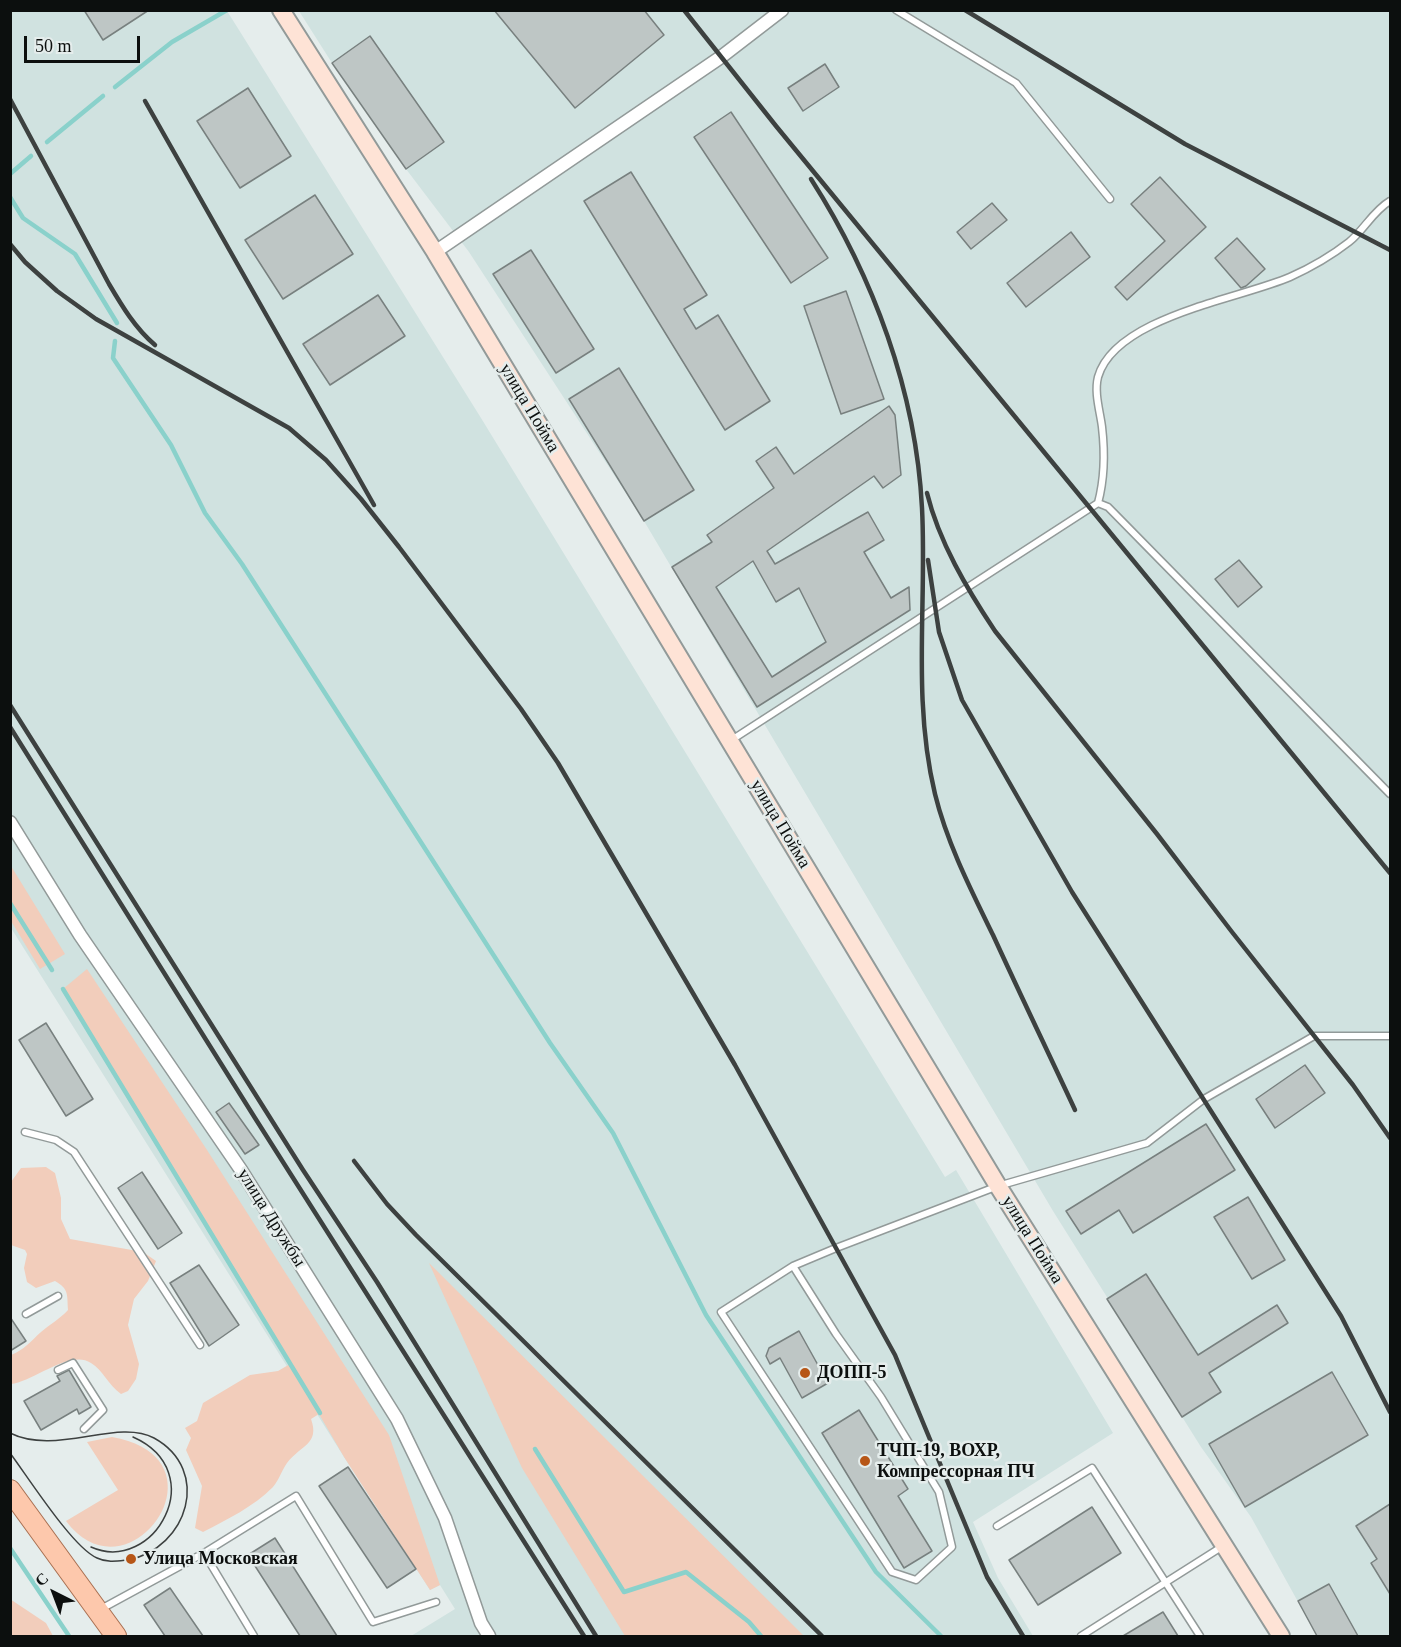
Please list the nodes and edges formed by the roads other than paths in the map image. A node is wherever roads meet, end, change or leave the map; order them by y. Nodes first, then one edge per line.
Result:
1 (281, 10) edge
2 (782, 10) edge
3 (896, 10) edge
4 (1110, 199) dead end
5 (1390, 201) edge
6 (435, 252) junction
7 (1098, 503) junction
8 (729, 741) junction
9 (1390, 794) edge
10 (10, 822) edge
11 (1390, 1036) edge
12 (26, 1132) dead end
13 (998, 1186) junction
14 (793, 1266) junction
15 (58, 1296) dead end
16 (26, 1314) dead end
17 (200, 1345) dead end
18 (58, 1370) dead end
19 (84, 1429) dead end
20 (10, 1490) edge
21 (997, 1526) dead end
22 (1223, 1545) junction
23 (204, 1553) junction
24 (1165, 1582) junction
25 (436, 1602) dead end
26 (98, 1610) junction
27 (116, 1636) edge
28 (254, 1636) edge
29 (489, 1636) edge
30 (1081, 1636) edge
31 (1200, 1636) edge
32 (1281, 1636) edge

1 - 6 main road, улица Пойма
2 - 6 street
3 - 4 lane
5 - 7 lane
6 - 8 main road, улица Пойма
7 - 8 lane
7 - 9 lane
8 - 13 main road, улица Пойма
10 - 29 street, улица Дружбы
11 - 13 lane
12 - 17 lane
13 - 14 lane
13 - 22 main road, улица Пойма
14 - 14 lane
15 - 16 lane
18 - 19 lane
20 - 26 main road
21 - 24 lane
22 - 24 lane
22 - 32 main road, улица Пойма
23 - 25 lane
23 - 26 lane
23 - 28 lane
24 - 30 lane
24 - 31 lane
26 - 27 main road

